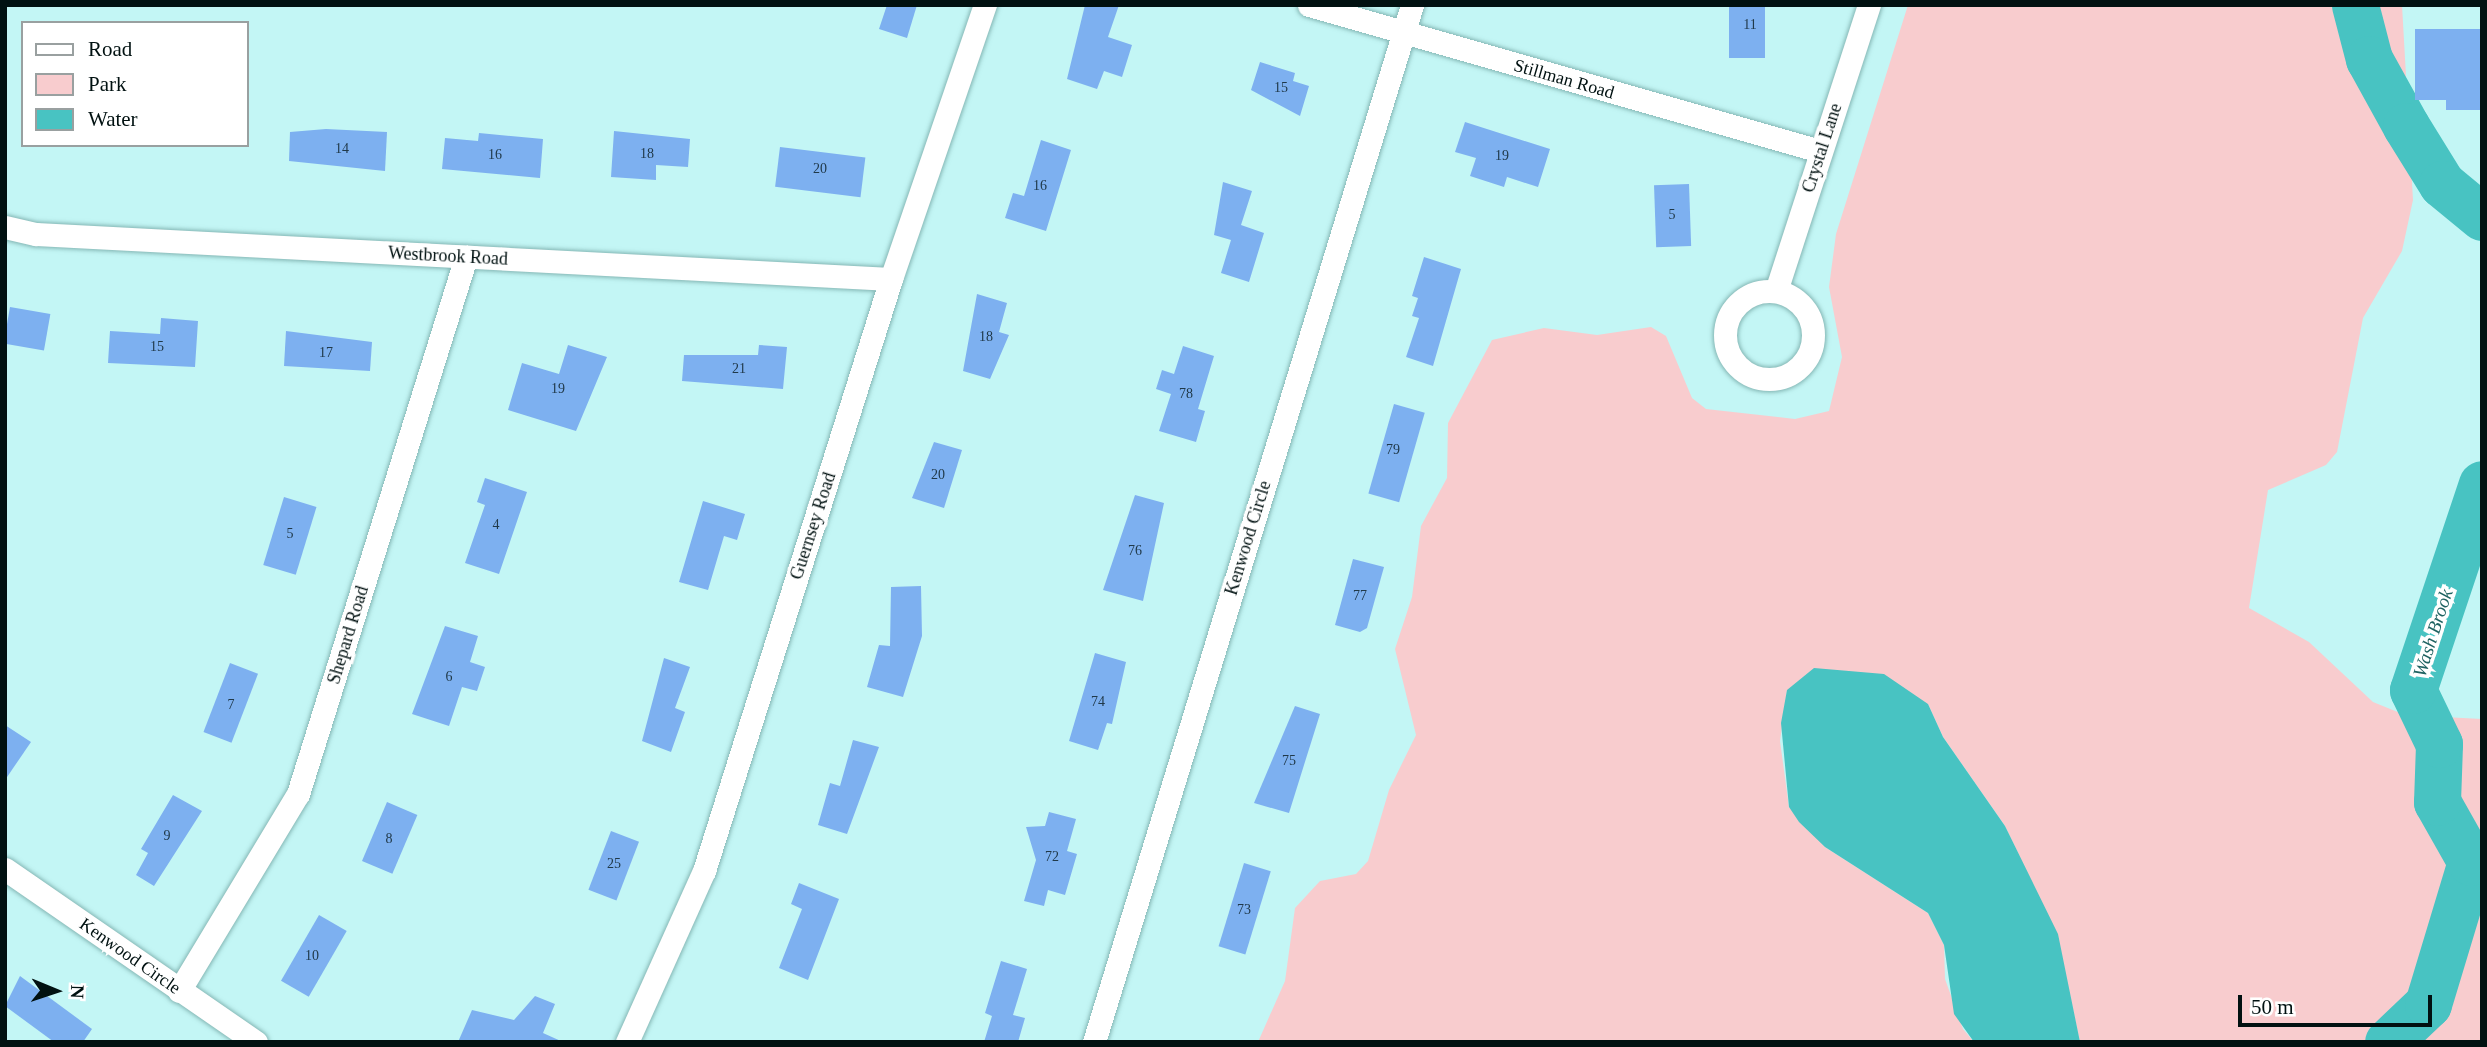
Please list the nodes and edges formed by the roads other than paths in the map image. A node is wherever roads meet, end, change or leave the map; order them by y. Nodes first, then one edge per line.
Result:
1 (985, 5) edge
2 (1309, 5) edge
3 (1412, 5) edge
4 (1868, 5) edge
5 (1403, 34) junction
6 (1820, 151) junction
7 (5, 227) edge
8 (466, 257) junction
9 (891, 279) junction
10 (1776, 291) dead end
11 (5, 869) edge
12 (179, 991) junction
13 (256, 1042) edge
14 (627, 1042) edge
15 (1094, 1042) edge

1 - 9 street, Guernsey Road
2 - 5 street, Stillman Road
3 - 5 street, Kenwood Circle
4 - 6 street, Crystal Lane
5 - 6 street, Stillman Road
5 - 15 street, Kenwood Circle
6 - 10 street, Crystal Lane
7 - 8 street, Westbrook Road
8 - 9 street, Westbrook Road
8 - 12 street, Shepard Road
9 - 14 street, Guernsey Road
11 - 12 street, Kenwood Circle
12 - 13 street, Kenwood Circle

